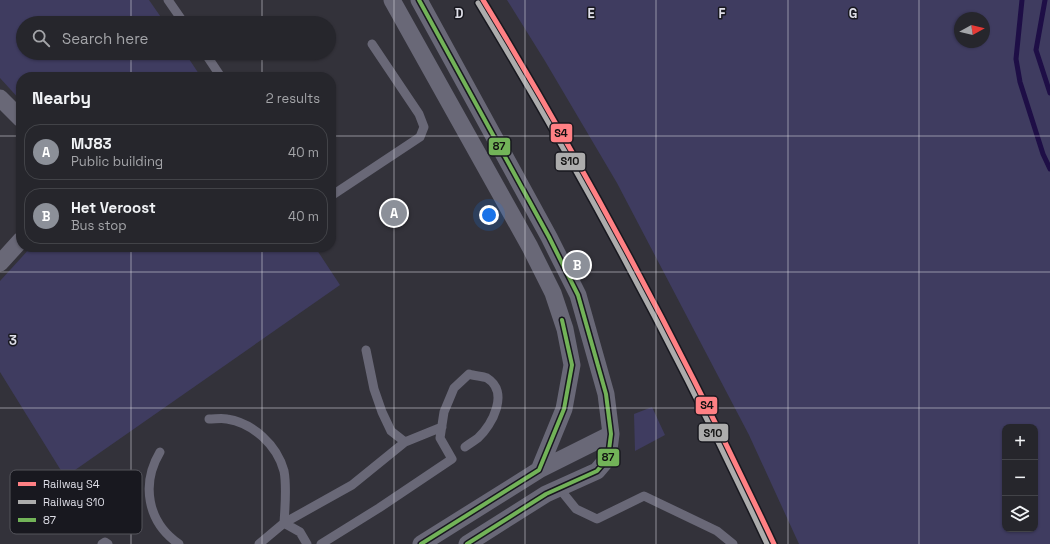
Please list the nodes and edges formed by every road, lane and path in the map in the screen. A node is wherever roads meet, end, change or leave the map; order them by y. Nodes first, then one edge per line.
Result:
1 (168, 0) edge
2 (392, 0) edge
3 (419, 0) edge
4 (179, 16) edge
5 (372, 44) dead end
6 (210, 60) edge
7 (218, 72) edge
8 (0, 98) edge
9 (16, 114) edge
10 (336, 193) edge
11 (16, 245) edge
12 (0, 263) edge
13 (366, 350) dead end
14 (209, 419) dead end
15 (442, 427) junction
16 (611, 434) junction
17 (405, 442) junction
18 (465, 447) dead end
19 (160, 452) dead end
20 (540, 470) junction
21 (559, 488) junction
22 (284, 523) junction
23 (454, 523) junction
24 (102, 544) edge
25 (108, 544) edge
26 (179, 544) edge
27 (259, 544) edge
28 (307, 544) edge
29 (321, 544) edge
30 (421, 544) edge
31 (468, 544) edge
32 (733, 544) edge

1 - 4 lane
2 - 20 street
3 - 16 street
5 - 10 lane
6 - 7 lane
8 - 9 street
11 - 12 street
13 - 17 lane
14 - 22 lane
15 - 17 lane
15 - 18 lane
15 - 29 lane
16 - 20 street
16 - 21 street
17 - 22 lane
19 - 26 lane
20 - 21 street
20 - 23 street
21 - 31 street
21 - 32 lane
22 - 27 lane
22 - 28 lane
23 - 30 street
23 - 31 street
24 - 25 lane

